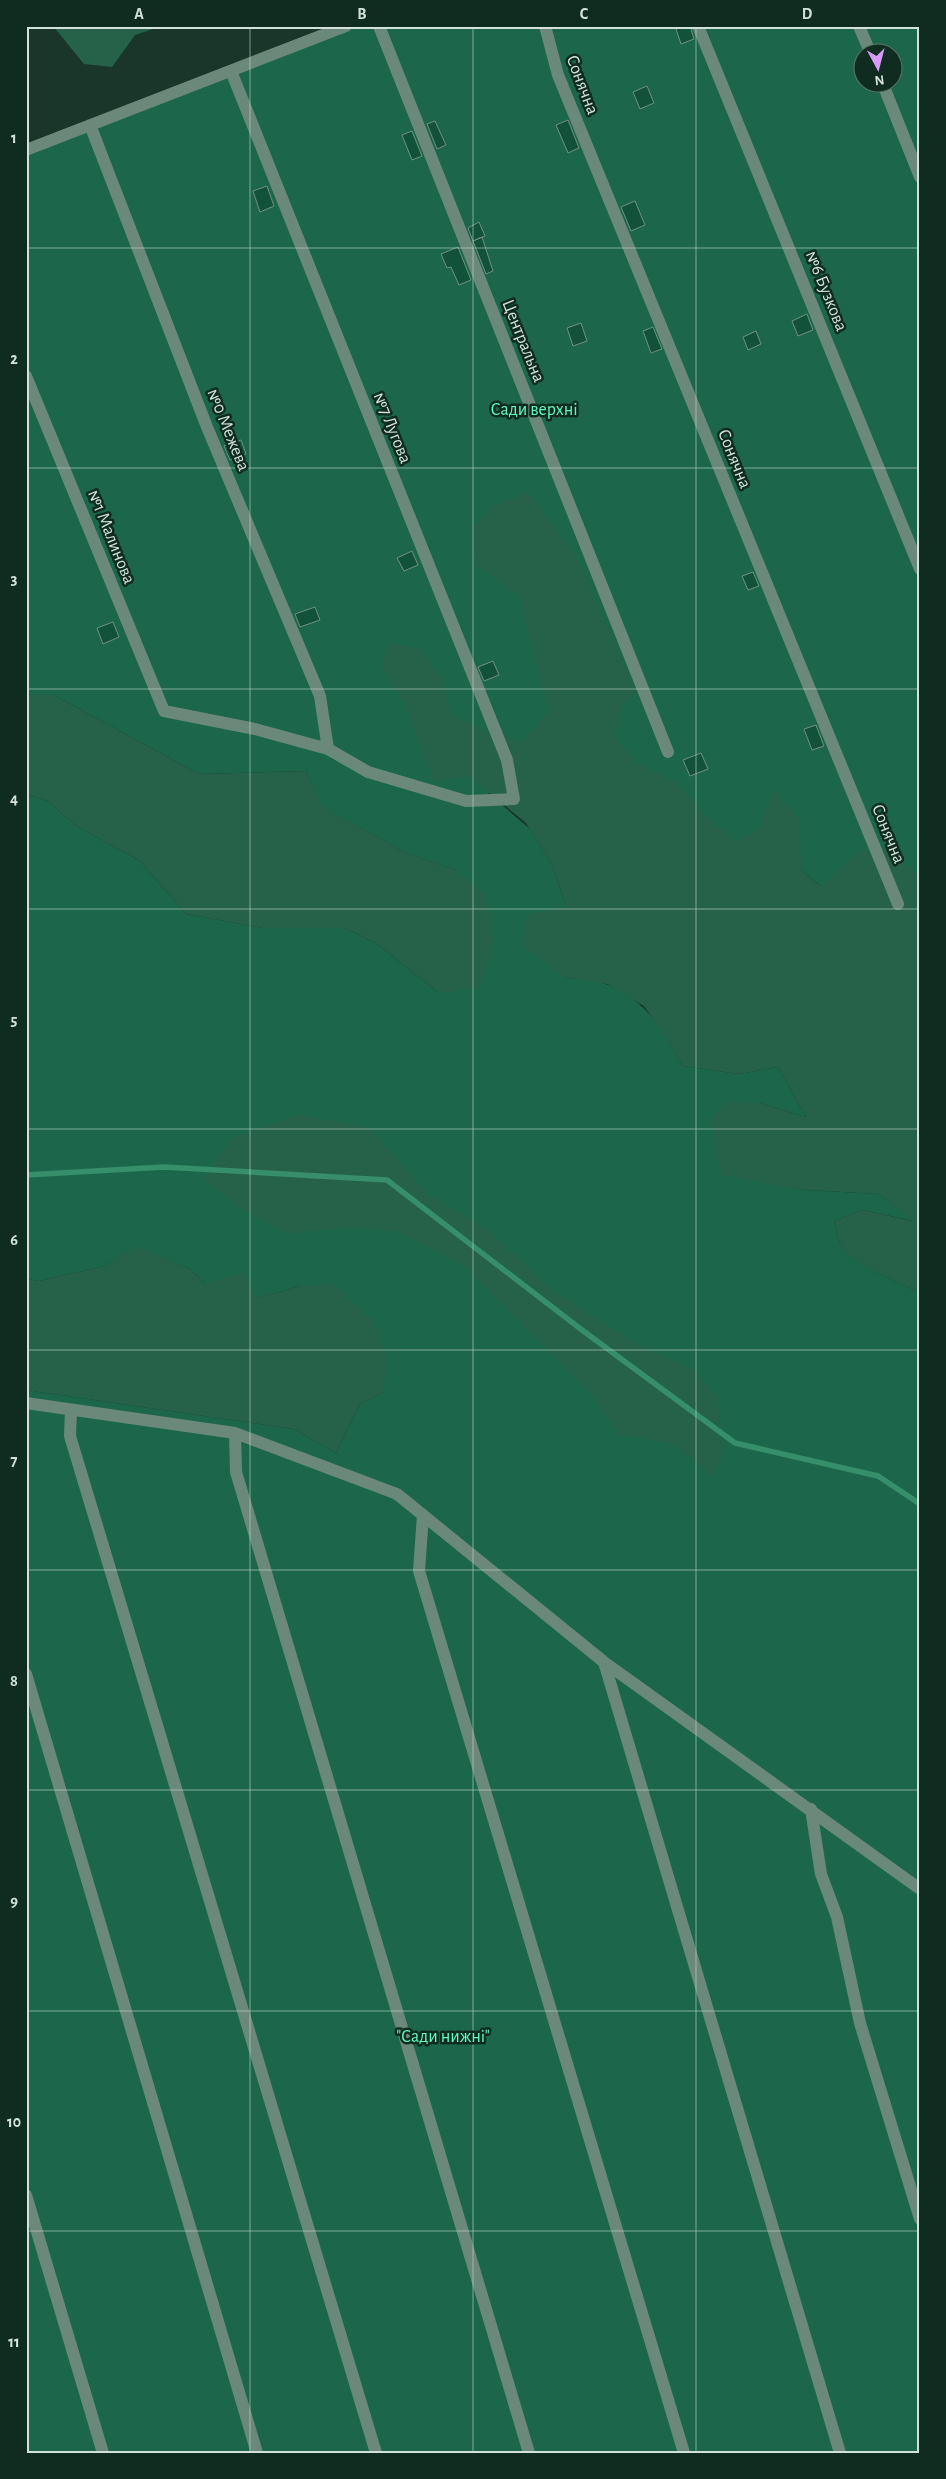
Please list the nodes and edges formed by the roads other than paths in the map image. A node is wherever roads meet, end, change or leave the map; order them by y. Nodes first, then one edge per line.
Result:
1 (346, 26) edge
2 (379, 26) edge
3 (545, 26) edge
4 (698, 26) edge
5 (859, 26) edge
6 (866, 42) edge
7 (232, 71) junction
8 (886, 92) edge
9 (90, 126) junction
10 (26, 150) edge
11 (920, 177) edge
12 (26, 376) edge
13 (920, 569) edge
14 (328, 749) junction
15 (668, 752) dead end
16 (898, 904) dead end
17 (26, 1403) edge
18 (71, 1410) junction
19 (235, 1433) junction
20 (423, 1515) junction
21 (604, 1662) junction
22 (26, 1674) edge
23 (811, 1809) junction
24 (920, 1889) edge
25 (26, 2195) edge
26 (920, 2219) edge
27 (103, 2453) edge
28 (257, 2453) edge
29 (376, 2453) edge
30 (530, 2453) edge
31 (684, 2453) edge
32 (840, 2453) edge

1 - 7 street
2 - 15 street, Центральна
3 - 16 street, Сонячна
4 - 13 street, №6 Бузкова
5 - 6 street
7 - 9 street
7 - 14 street, №7 Лугова
8 - 11 street
9 - 10 street
9 - 14 street, №0 Межева
12 - 14 street, №1 Малинова
17 - 18 street
18 - 19 street
18 - 29 street
19 - 20 street
19 - 30 street
20 - 21 street
20 - 31 street
21 - 23 street
21 - 32 street
22 - 28 street
23 - 24 street
23 - 26 street
25 - 27 street

